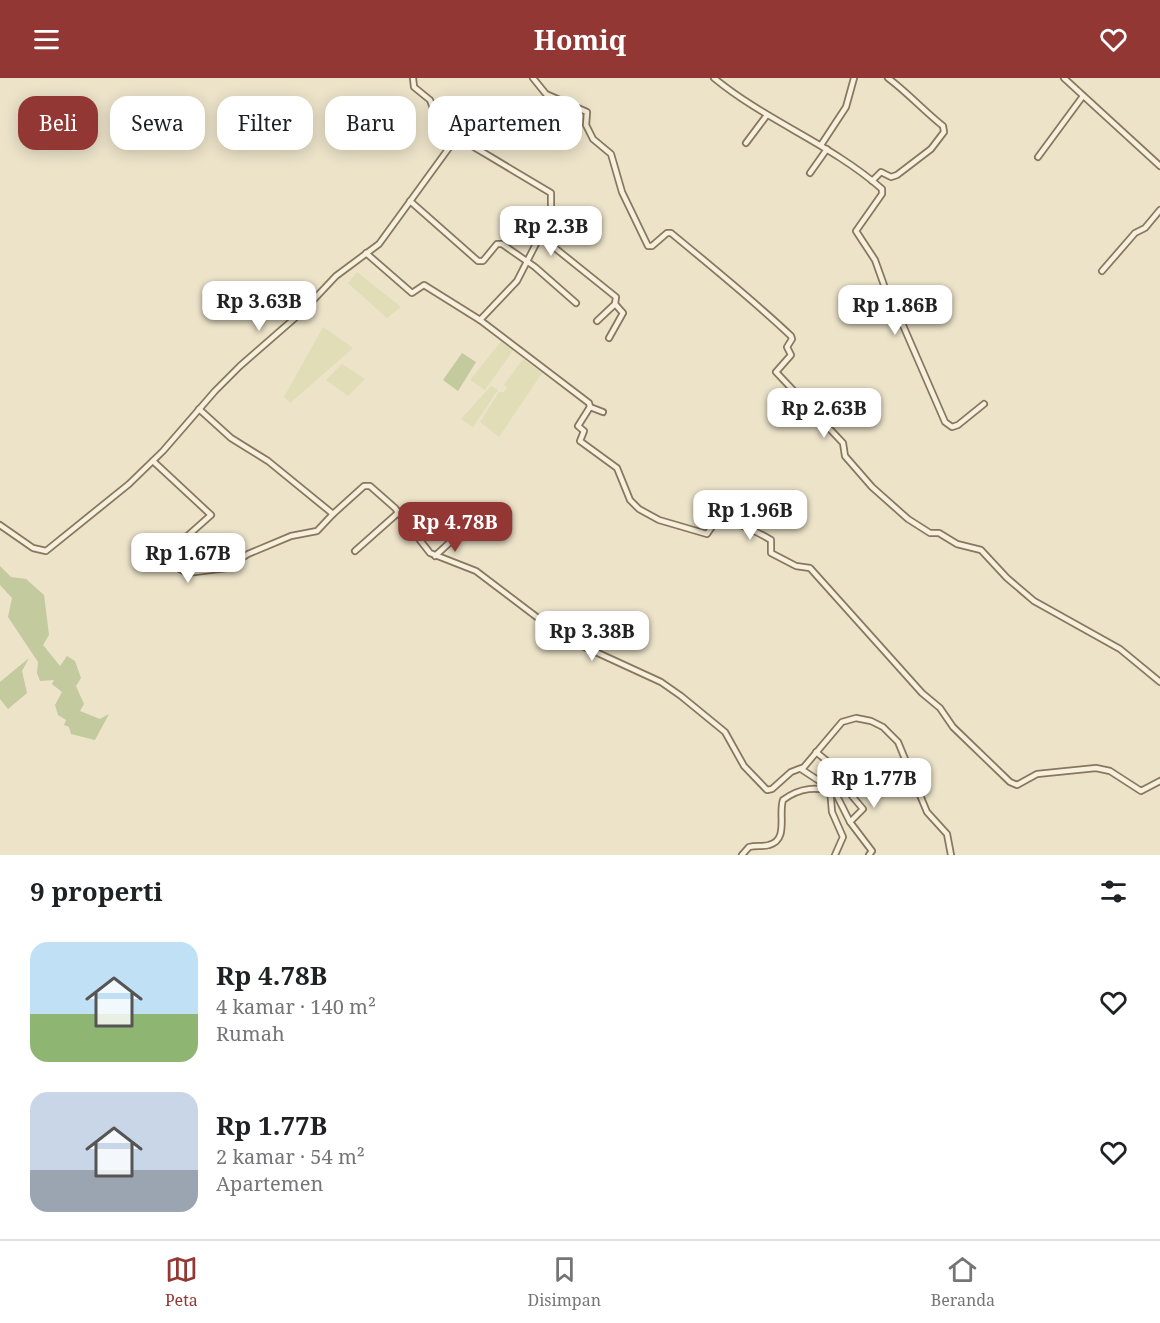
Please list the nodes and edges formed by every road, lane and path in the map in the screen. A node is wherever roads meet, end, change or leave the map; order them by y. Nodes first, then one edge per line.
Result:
1 (413, 78) edge
2 (533, 78) edge
3 (714, 78) edge
4 (854, 78) edge
5 (888, 78) edge
6 (1064, 78) edge
7 (1083, 96) junction
8 (428, 98) edge
9 (767, 115) junction
10 (746, 143) dead end
11 (821, 145) junction
12 (827, 149) junction
13 (447, 150) edge
14 (479, 150) edge
15 (1038, 157) dead end
16 (1160, 166) edge
17 (810, 173) dead end
18 (872, 181) junction
19 (410, 201) junction
20 (1160, 210) edge
21 (546, 239) junction
22 (366, 253) junction
23 (527, 261) junction
24 (1102, 271) dead end
25 (576, 303) dead end
26 (615, 304) junction
27 (480, 320) junction
28 (597, 321) dead end
29 (609, 338) dead end
30 (984, 404) dead end
31 (590, 407) junction
32 (199, 409) junction
33 (603, 412) dead end
34 (153, 461) junction
35 (399, 512) junction
36 (333, 514) junction
37 (0, 525) edge
38 (460, 533) dead end
39 (355, 551) dead end
40 (435, 556) junction
41 (1160, 682) edge
42 (816, 752) junction
43 (801, 769) junction
44 (1160, 781) edge
45 (854, 783) dead end
46 (831, 792) junction
47 (852, 796) dead end
48 (850, 822) junction
49 (873, 854) edge
50 (742, 855) edge
51 (835, 855) edge
52 (951, 855) edge

1 - 8 street
2 - 41 street
3 - 9 street
4 - 11 street
5 - 18 street
6 - 7 street
7 - 15 street
7 - 16 street
9 - 10 street
9 - 11 street
11 - 12 street
12 - 17 street
12 - 18 street
13 - 19 street
14 - 21 street
18 - 30 street
19 - 22 street
19 - 23 street
20 - 24 street
21 - 23 street
21 - 26 street
22 - 27 street
22 - 32 street
23 - 25 street
23 - 27 street
26 - 28 street
26 - 29 street
27 - 31 street
31 - 33 street
31 - 44 street
32 - 34 street
32 - 36 street
34 - 36 street
34 - 37 street
35 - 36 street
35 - 39 street
35 - 40 street
38 - 40 street
40 - 43 street
42 - 43 street
42 - 45 street
42 - 52 street
43 - 46 street
46 - 48 street
46 - 50 street
46 - 51 street
47 - 48 street
48 - 49 street

